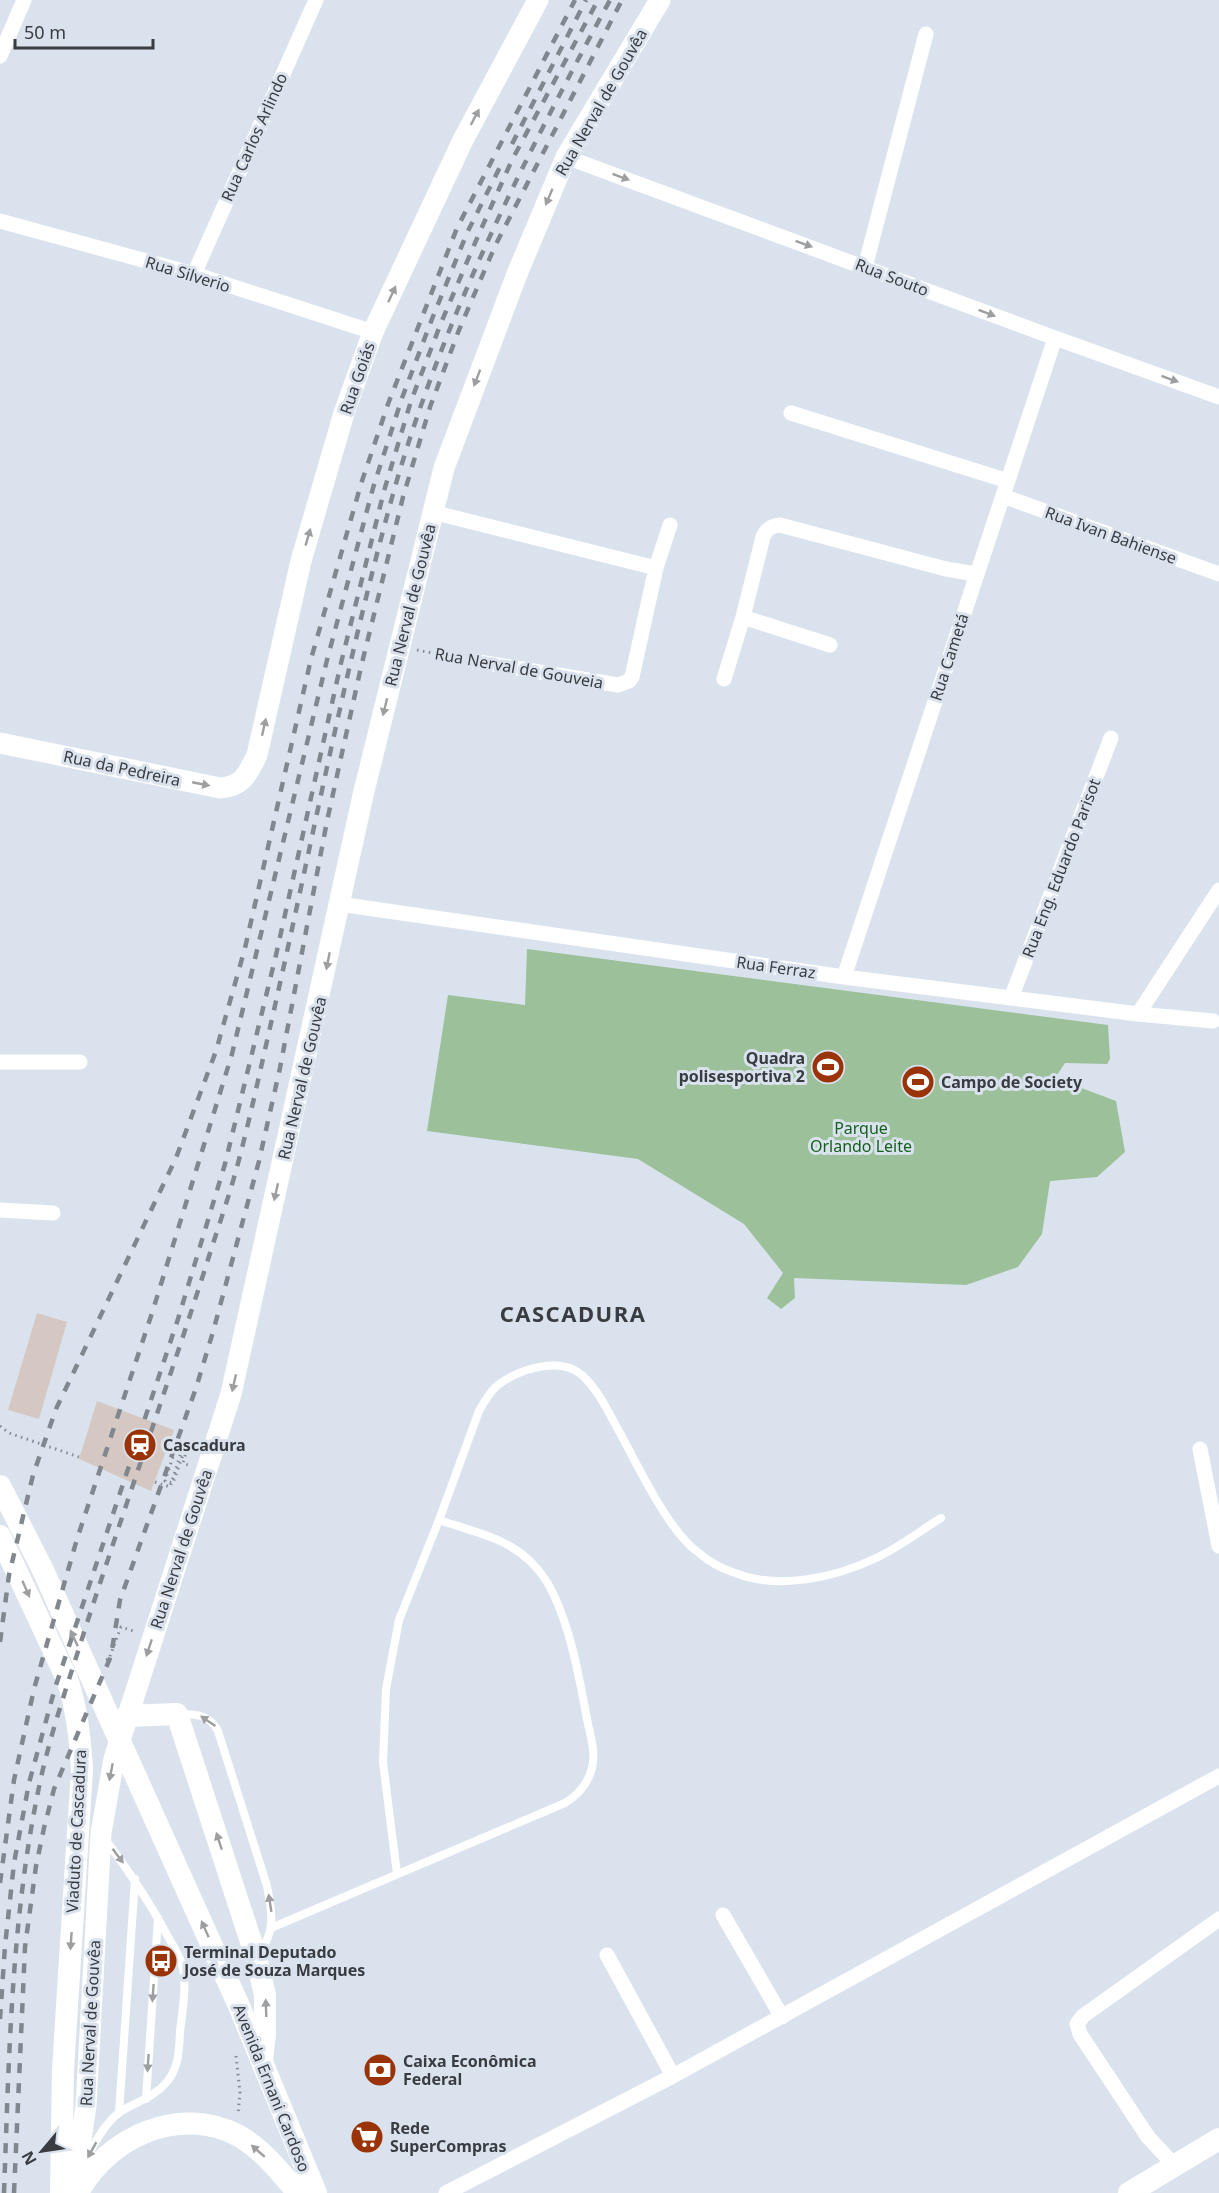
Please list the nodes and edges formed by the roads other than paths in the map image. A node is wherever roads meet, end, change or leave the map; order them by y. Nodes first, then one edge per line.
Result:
1 (24, 0) edge
2 (316, 0) edge
3 (538, 0) edge
4 (660, 0) edge
5 (927, 33) dead end
6 (0, 56) edge
7 (566, 157) junction
8 (0, 221) edge
9 (865, 267) junction
10 (194, 274) junction
11 (374, 332) junction
12 (1055, 338) junction
13 (1218, 392) edge
14 (791, 413) dead end
15 (1008, 481) junction
16 (1003, 496) junction
17 (432, 512) junction
18 (670, 525) dead end
19 (656, 568) junction
20 (976, 574) junction
21 (1219, 574) edge
22 (743, 617) junction
23 (830, 645) dead end
24 (474, 661) road end
25 (724, 679) dead end
26 (1111, 738) dead end
27 (0, 743) edge
28 (242, 780) joint
29 (1219, 890) edge
30 (339, 904) junction
31 (844, 977) junction
32 (1011, 998) junction
33 (1138, 1014) junction
34 (1213, 1021) dead end
35 (0, 1062) edge
36 (80, 1062) dead end
37 (0, 1210) edge
38 (53, 1213) dead end
39 (1200, 1449) dead end
40 (0, 1486) edge
41 (941, 1518) dead end
42 (439, 1520) junction
43 (0, 1536) edge
44 (1219, 1546) edge
45 (177, 1714) junction
46 (127, 1716) junction
47 (1219, 1776) edge
48 (101, 1833) junction
49 (397, 1874) junction
50 (135, 1879) junction
51 (723, 1915) dead end
52 (158, 1917) junction
53 (1219, 1919) edge
54 (271, 1928) junction
55 (607, 1955) dead end
56 (256, 1957) junction
57 (782, 2017) junction
58 (262, 2060) junction
59 (673, 2076) junction
60 (146, 2099) junction
61 (119, 2113) junction
62 (1219, 2139) edge
63 (1176, 2167) junction
64 (61, 2193) edge
65 (72, 2193) edge
66 (78, 2193) edge
67 (298, 2193) edge
68 (316, 2193) edge
69 (446, 2193) edge
70 (1129, 2193) edge

1 - 6 street
2 - 10 street, Rua Carlos Arlindo
11 -> 3 main road, Rua Goiás
4 - 7 main road, Rua Nerval de Gouvêa
5 - 9 street
7 -> 9 street, Rua Souto
7 -> 17 main road, Rua Nerval de Gouvêa
8 - 10 street, Rua Silverio
9 -> 12 street, Rua Souto
10 - 11 street, Rua Silverio
28 -> 11 main road, Rua Goiás
12 -> 13 street, Rua Souto
12 - 15 street, Rua Cametá
14 - 15 street
15 - 16 street, Rua Cametá
16 - 20 street, Rua Cametá
16 - 21 street, Rua Ivan Bahiense
17 - 19 street
17 -> 30 main road, Rua Nerval de Gouvêa
18 - 19 street, Rua Nerval de Gouveia
19 - 24 street, Rua Nerval de Gouveia
20 - 22 street
20 - 31 street, Rua Cametá
22 - 23 street
22 - 25 street
26 - 32 street, Rua Eng. Eduardo Parisot
27 -> 28 main road, Rua da Pedreira
29 - 33 street
30 - 31 street, Rua Ferraz
30 -> 46 main road, Rua Nerval de Gouvêa
31 - 32 street, Rua Ferraz
32 - 33 street, Rua Ferraz
33 - 34 street, Rua Ferraz
35 - 36 street
37 - 38 street
39 - 44 street
58 -> 40 main road, Avenida Ernani Cardoso
41 - 42 lane
42 - 49 lane
42 - 49 lane
43 -> 64 main road, Viaduto de Cascadura
45 - 46 main road
54 -> 45 lane
56 -> 45 main road
46 -> 48 main road, Rua Nerval de Gouvêa
47 - 57 street
48 -> 50 lane
48 - 65 main road, Rua Nerval de Gouvêa
49 - 54 lane
50 - 52 lane
50 - 61 lane
51 - 57 street
52 -> 60 lane
52 - 60 lane
53 - 63 street
54 - 56 lane
55 - 59 street
58 -> 56 main road
57 - 59 street
58 - 68 main road, Avenida Ernani Cardoso
59 - 69 street
60 - 61 lane
61 -> 65 lane
62 - 63 main road
63 - 70 main road
67 -> 66 main road

